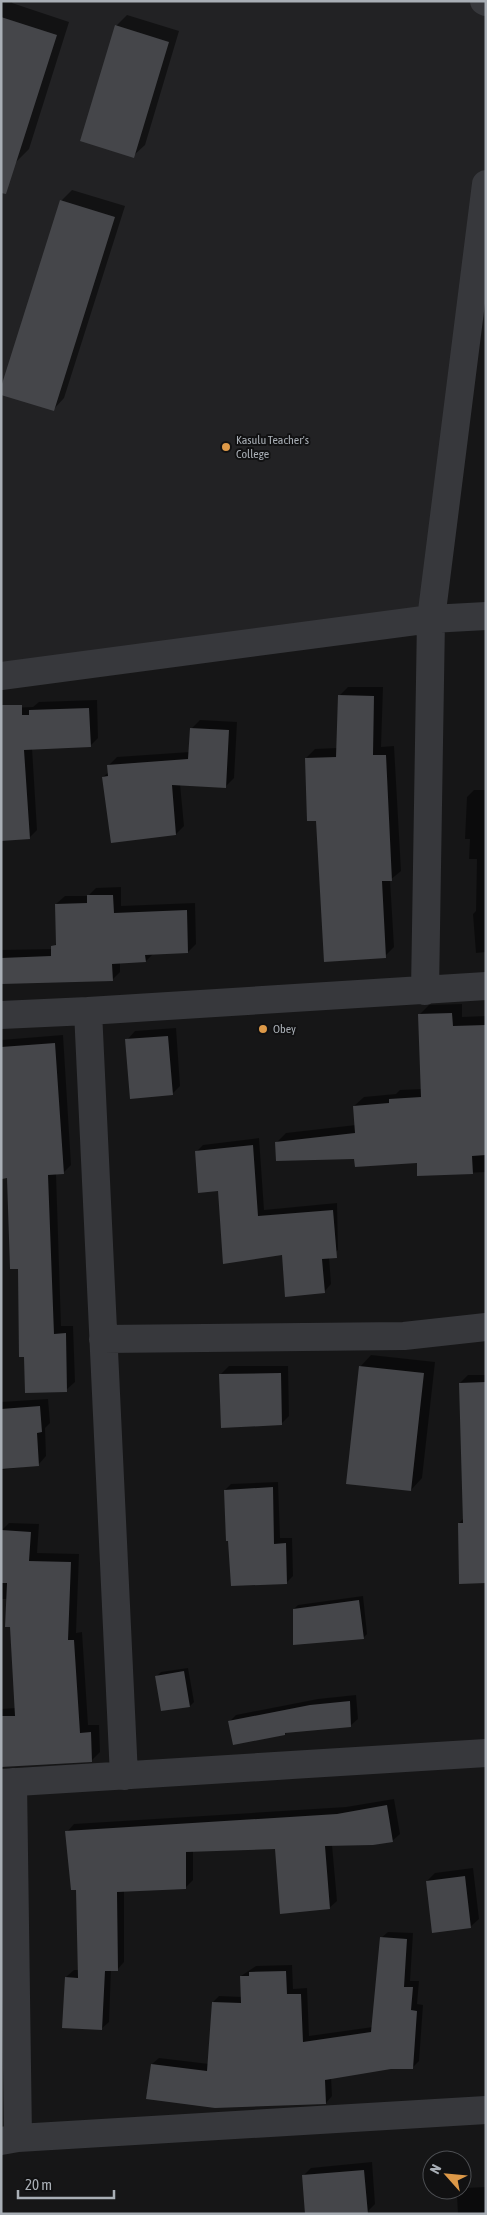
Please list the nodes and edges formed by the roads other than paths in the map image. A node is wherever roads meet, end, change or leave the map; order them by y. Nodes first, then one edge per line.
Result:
1 (486, 184) edge
2 (480, 270) edge
3 (486, 616) edge
4 (431, 619) junction
5 (1, 676) edge
6 (486, 986) edge
7 (426, 991) junction
8 (88, 1011) junction
9 (1, 1014) edge
10 (486, 1326) edge
11 (103, 1339) junction
12 (486, 1753) edge
13 (124, 1776) junction
14 (7, 1783) edge
15 (486, 2110) edge
16 (9, 2139) edge

1 - 2 street
2 - 4 street
3 - 4 street
4 - 5 street
4 - 7 street
6 - 7 street
7 - 8 street
8 - 9 street
8 - 11 street
10 - 11 street
11 - 13 street
12 - 13 street
13 - 14 street
14 - 16 street
15 - 16 street

